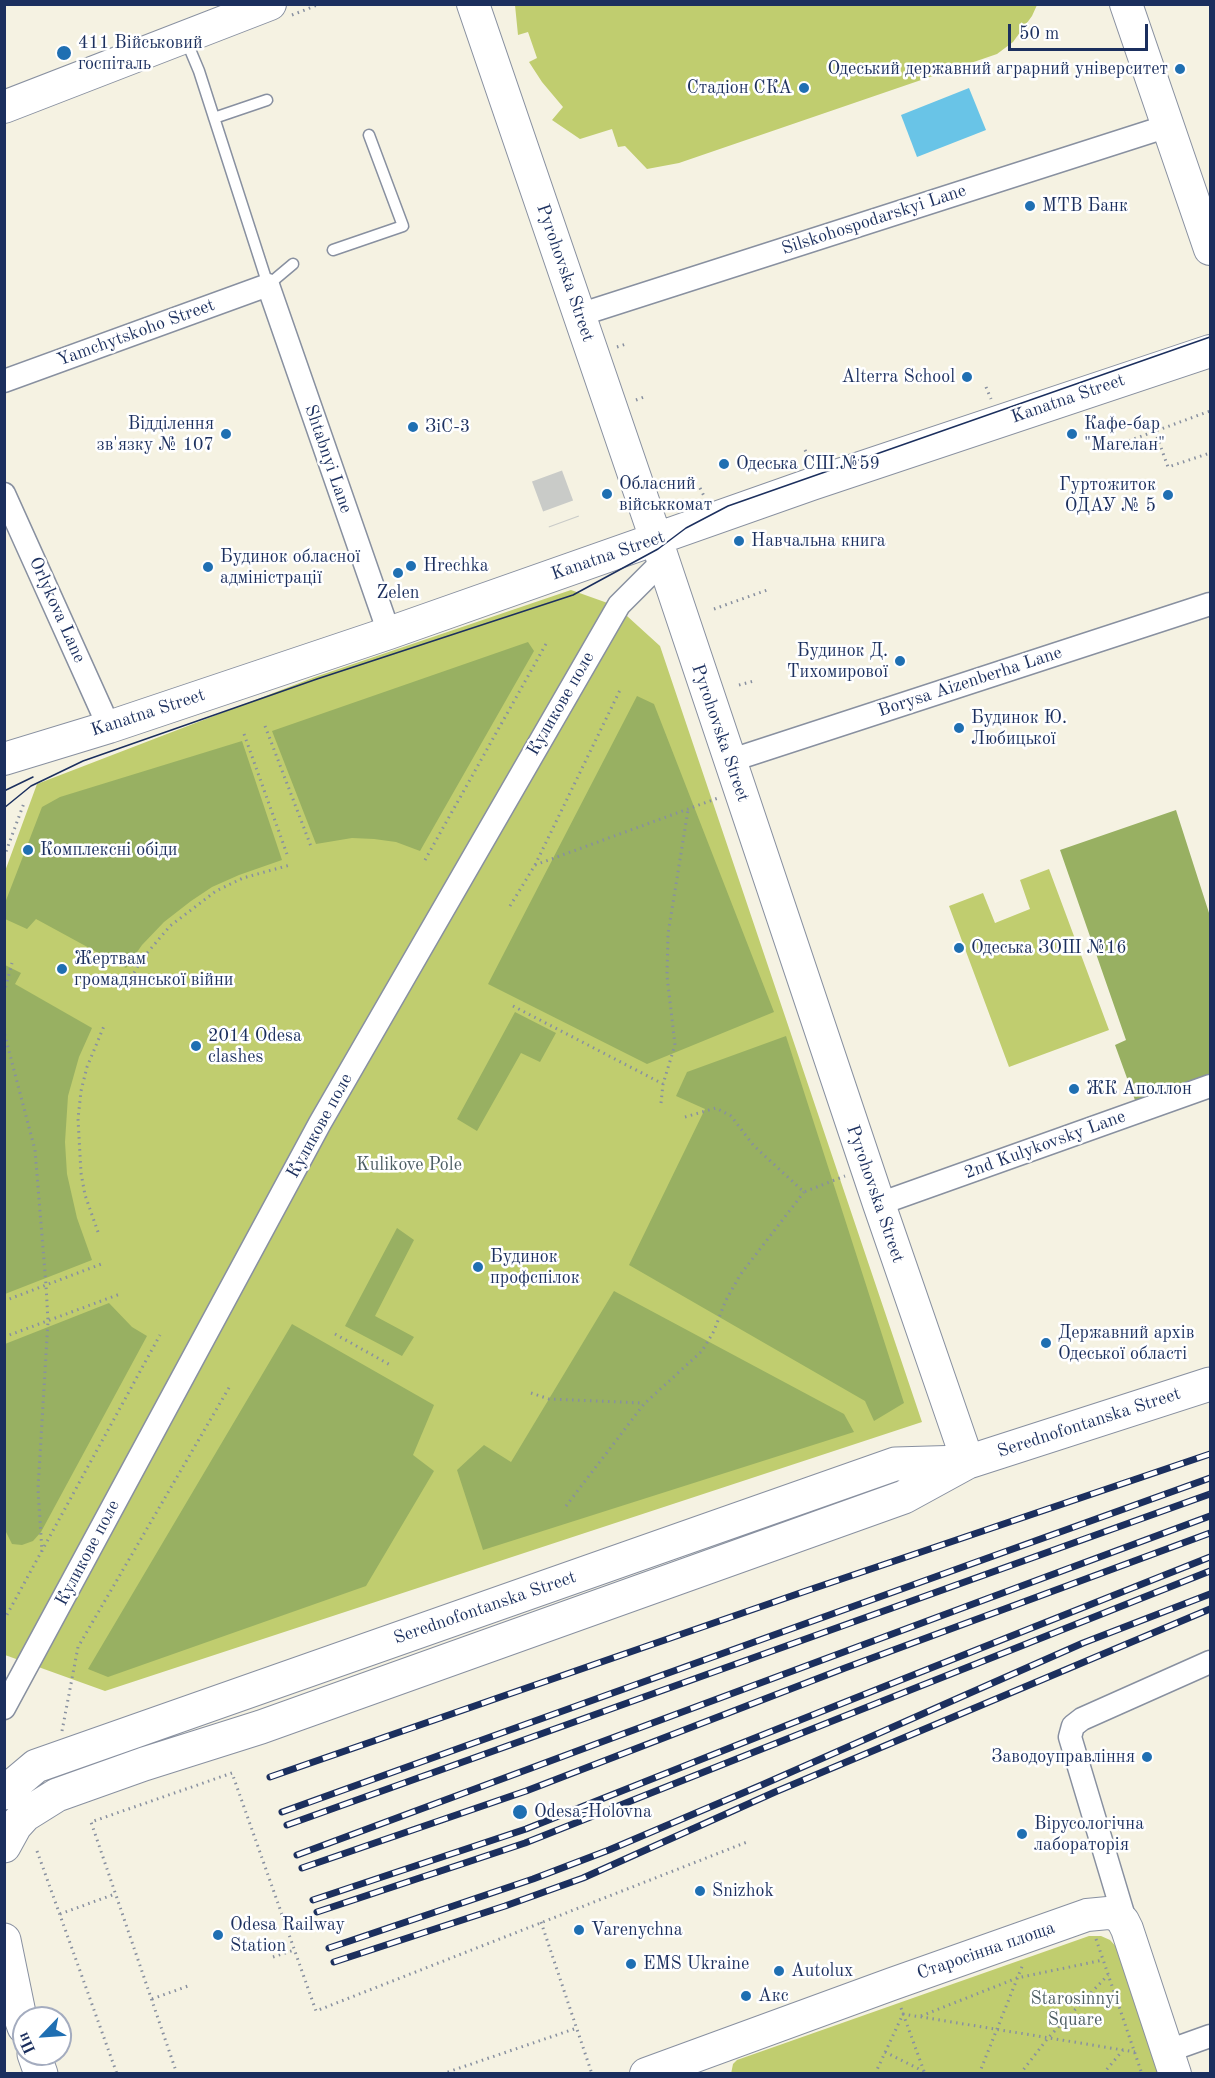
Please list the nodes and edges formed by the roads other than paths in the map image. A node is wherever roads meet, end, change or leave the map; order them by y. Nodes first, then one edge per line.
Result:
1 (270, 4) edge
2 (473, 4) edge
3 (1126, 4) edge
4 (184, 37) junction
5 (267, 100) dead end
6 (4, 107) edge
7 (214, 118) junction
8 (1168, 126) junction
9 (369, 135) dead end
10 (1210, 249) edge
11 (333, 250) dead end
12 (293, 264) dead end
13 (268, 285) junction
14 (579, 315) junction
15 (1210, 351) edge
16 (4, 381) edge
17 (4, 494) edge
18 (659, 550) junction
19 (1210, 603) edge
20 (389, 633) junction
21 (109, 727) junction
22 (4, 759) edge
23 (734, 775) junction
24 (1210, 1086) edge
25 (879, 1204) junction
26 (1210, 1384) edge
27 (968, 1462) junction
28 (1210, 1662) edge
29 (4, 1708) edge
30 (6, 1784) edge
31 (57, 1795) junction
32 (4, 1846) edge
33 (1127, 1929) junction
34 (4, 1940) edge
35 (15, 2006) edge
36 (1210, 2036) edge
37 (1171, 2062) edge
38 (646, 2073) edge

1 - 4 main road
2 - 14 main road, Pyrohovska Street
3 - 8 main road
4 - 6 main road
4 - 7 lane
5 - 7 lane
7 - 13 lane
8 - 10 main road
8 - 14 street, Silskohospodarskyi Lane
9 - 11 lane
12 - 13 lane
13 - 16 street, Yamchytskoho Street
13 - 20 street, Shtabnyi Lane
14 - 18 main road, Pyrohovska Street
15 - 18 main road, Kanatna Street
17 - 21 street, Orlykova Lane
18 - 20 main road, Kanatna Street
18 - 23 main road, Pyrohovska Street
18 - 29 street, Куликове поле
19 - 23 street, Borysa Aizenberha Lane
20 - 21 main road, Kanatna Street
21 - 22 main road, Kanatna Street
23 - 25 main road, Pyrohovska Street
24 - 25 street, 2nd Kulykovsky Lane
25 - 27 main road, Pyrohovska Street
26 - 27 main road, Serednofontanska Street
27 - 30 main road, Serednofontanska Street
27 - 31 main road, Serednofontanska Street
28 - 33 street
30 - 31 main road
31 - 32 main road, Serednofontanska Street
33 - 37 main road
33 - 38 main road, Старосінна площа
34 - 35 main road
36 - 37 street

